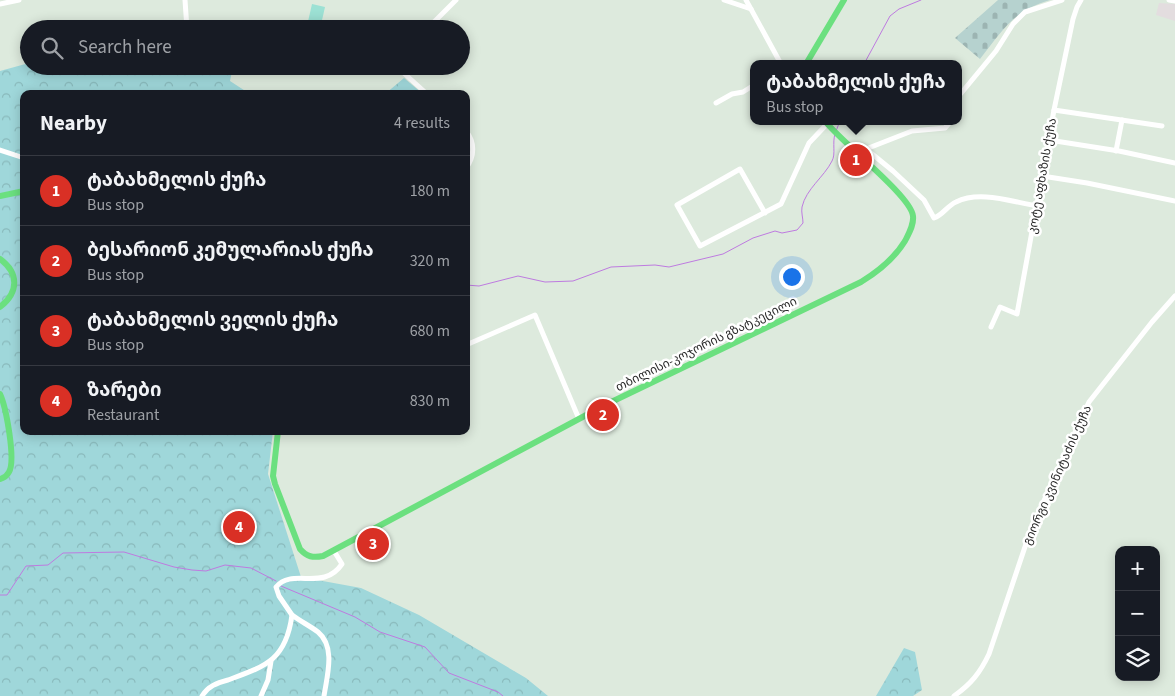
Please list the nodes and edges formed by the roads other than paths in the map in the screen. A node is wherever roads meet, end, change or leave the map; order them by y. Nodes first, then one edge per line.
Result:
1 (19, 0) edge
2 (186, 0) edge
3 (456, 0) edge
4 (724, 0) edge
5 (746, 0) edge
6 (844, 0) edge
7 (1062, 0) edge
8 (1081, 0) edge
9 (1169, 0) edge
10 (1175, 1) edge
11 (0, 4) edge
12 (753, 11) junction
13 (187, 20) edge
14 (436, 20) edge
15 (779, 60) edge
16 (808, 60) edge
17 (407, 75) edge
18 (750, 88) edge
19 (423, 90) edge
20 (962, 93) edge
21 (716, 103) dead end
22 (1054, 110) junction
23 (1122, 120) junction
24 (823, 125) edge
25 (829, 125) edge
26 (948, 125) edge
27 (1162, 126) dead end
28 (470, 138) edge
29 (1049, 140) junction
30 (848, 145) junction
31 (866, 149) junction
32 (0, 150) edge
33 (1116, 151) junction
34 (20, 157) edge
35 (470, 159) edge
36 (1175, 163) edge
37 (1042, 176) junction
38 (20, 192) edge
39 (0, 196) edge
40 (1175, 201) edge
41 (1038, 206) junction
42 (764, 212) junction
43 (0, 259) edge
44 (1175, 296) edge
45 (0, 307) edge
46 (990, 327) dead end
47 (470, 343) edge
48 (0, 394) edge
49 (579, 419) junction
50 (278, 435) edge
51 (0, 479) edge
52 (334, 551) junction
53 (292, 615) junction
54 (271, 660) junction
55 (202, 696) edge
56 (261, 696) edge
57 (324, 696) edge
58 (954, 696) edge

1 - 11 street
2 - 13 street
3 - 14 street
4 - 12 street
5 - 12 street
6 - 16 main road
7 - 20 street
8 - 22 street, კოტე აფხაზის ქუჩა
9 - 10 street
12 - 15 street
17 - 19 street
18 - 21 street
22 - 23 street
22 - 29 street, კოტე აფხაზის ქუჩა
23 - 27 street
23 - 33 street
24 - 42 street
25 - 30 main road, თბილისი-კოჯორის გზატკეცილი
26 - 31 street
28 - 35 street
29 - 33 street
29 - 37 street, კოტე აფხაზის ქუჩა
30 - 31 street
30 - 49 main road, თბილისი-კოჯორის გზატკეცილი
31 - 41 street
32 - 34 street
33 - 36 street
37 - 40 street
37 - 41 street, კოტე აფხაზის ქუჩა
38 - 39 main road
41 - 46 street, კოტე აფხაზის ქუჩა
42 - 42 street
43 - 45 main road
44 - 58 street, გიორგი კვინიტაძის ქუჩა
47 - 49 street
48 - 51 main road
49 - 52 main road, თბილისი-კოჯორის გზატკეცილი
50 - 52 main road, თბილისი-კოჯორის გზატკეცილი
52 - 53 street
53 - 54 street
53 - 57 street
54 - 55 street
54 - 56 street

